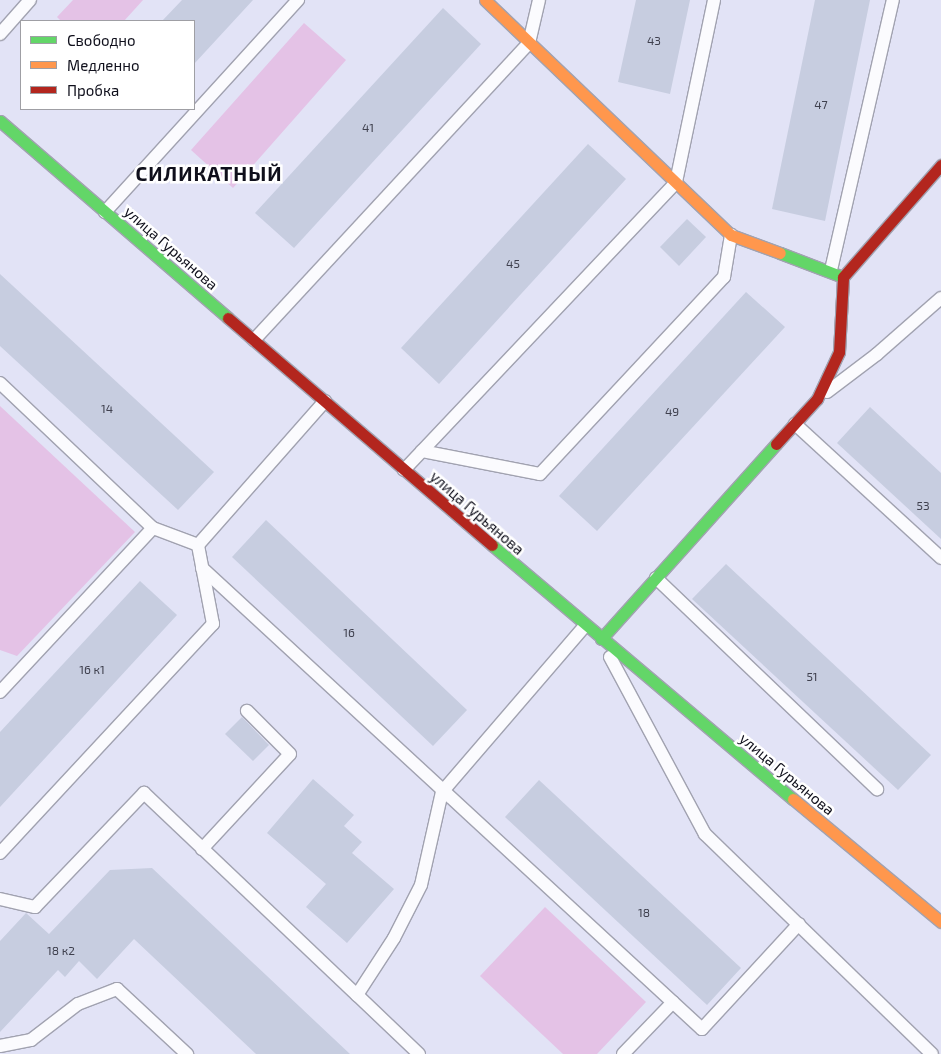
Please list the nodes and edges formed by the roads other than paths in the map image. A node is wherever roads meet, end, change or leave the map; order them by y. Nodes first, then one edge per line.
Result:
1 (30, 0) edge
2 (298, 0) edge
3 (485, 0) edge
4 (539, 0) edge
5 (714, 0) edge
6 (893, 0) edge
7 (0, 34) edge
8 (530, 43) junction
9 (0, 121) edge
10 (941, 166) edge
11 (676, 182) junction
12 (105, 212) junction
13 (730, 235) junction
14 (837, 274) junction
15 (941, 298) edge
16 (254, 340) junction
17 (0, 383) edge
18 (817, 399) junction
19 (325, 401) junction
20 (795, 424) junction
21 (422, 451) junction
22 (404, 470) junction
23 (154, 528) junction
24 (198, 545) junction
25 (941, 558) edge
26 (202, 568) junction
27 (656, 578) junction
28 (585, 626) junction
29 (601, 639) junction
30 (0, 692) edge
31 (247, 711) dead end
32 (877, 789) dead end
33 (442, 792) junction
34 (202, 849) junction
35 (0, 853) edge
36 (0, 899) edge
37 (941, 922) edge
38 (799, 924) junction
39 (357, 995) junction
40 (673, 1002) junction
41 (0, 1046) edge
42 (186, 1054) edge
43 (419, 1054) edge
44 (623, 1054) edge
45 (932, 1054) edge

1 - 7 lane
2 - 12 lane
3 - 8 street
4 - 8 lane
5 - 11 lane
6 - 14 lane
8 - 11 street
8 - 16 lane
9 - 12 street, улица Гурьянова
10 - 14 street
11 - 13 street
11 - 21 lane
12 - 16 street, улица Гурьянова
13 - 14 street
13 - 21 lane
14 - 18 street
15 - 18 lane
16 - 19 street, улица Гурьянова
17 - 23 lane
18 - 20 street
19 - 22 street, улица Гурьянова
19 - 24 lane
20 - 25 lane
20 - 27 street
21 - 22 lane
22 - 28 street, улица Гурьянова
23 - 24 lane
23 - 30 lane
24 - 26 lane
26 - 33 lane
26 - 35 lane
27 - 29 street
27 - 32 lane
28 - 29 street, улица Гурьянова
28 - 33 lane
29 - 37 street, улица Гурьянова
29 - 38 lane
31 - 34 lane
33 - 39 lane
33 - 40 lane
34 - 36 lane
34 - 39 lane
38 - 40 lane
38 - 45 lane
39 - 43 lane
40 - 44 lane
41 - 42 lane

